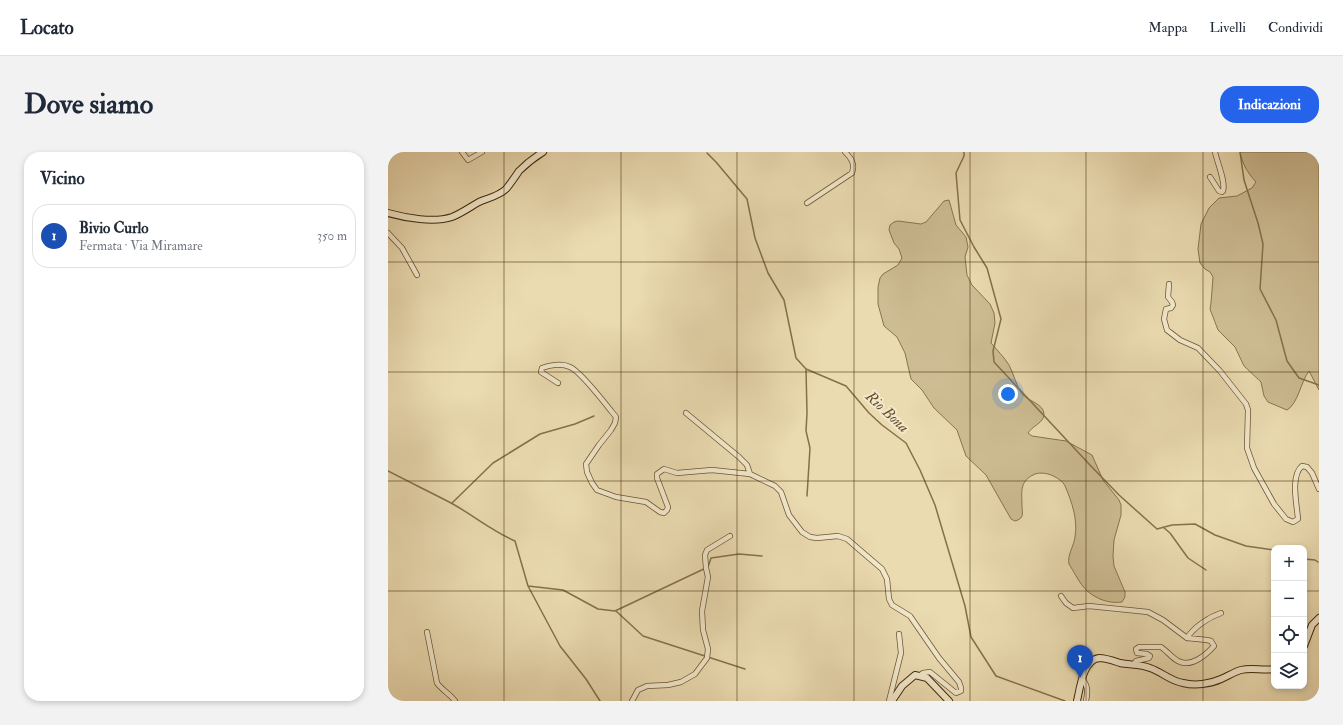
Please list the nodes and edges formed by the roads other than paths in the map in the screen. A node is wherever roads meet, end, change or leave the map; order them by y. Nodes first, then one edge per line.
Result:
1 (462, 152) edge
2 (482, 152) edge
3 (543, 152) edge
4 (845, 152) edge
5 (1215, 152) edge
6 (1210, 177) dead end
7 (807, 203) dead end
8 (388, 213) edge
9 (388, 233) edge
10 (417, 275) dead end
11 (1169, 284) dead end
12 (558, 383) dead end
13 (686, 413) dead end
14 (750, 474) junction
15 (1319, 489) edge
16 (730, 536) dead end
17 (1061, 596) dead end
18 (1221, 613) dead end
19 (1319, 618) edge
20 (427, 632) dead end
21 (899, 634) dead end
22 (1187, 638) junction
23 (1307, 638) edge
24 (1134, 664) junction
25 (1271, 669) edge
26 (920, 675) junction
27 (1082, 678) junction
28 (456, 701) edge
29 (632, 701) edge
30 (891, 701) edge
31 (949, 701) edge
32 (1077, 701) edge
33 (1086, 701) edge

1 - 2 street
3 - 8 street
4 - 7 street
5 - 6 street
9 - 10 street
11 - 15 street
12 - 14 street
13 - 14 street
14 - 26 street
16 - 29 street
17 - 22 street
18 - 22 street
19 - 23 street
20 - 28 street
21 - 30 street
22 - 24 street
24 - 25 street
24 - 27 street
26 - 30 street
26 - 31 street
27 - 32 street
27 - 33 street

